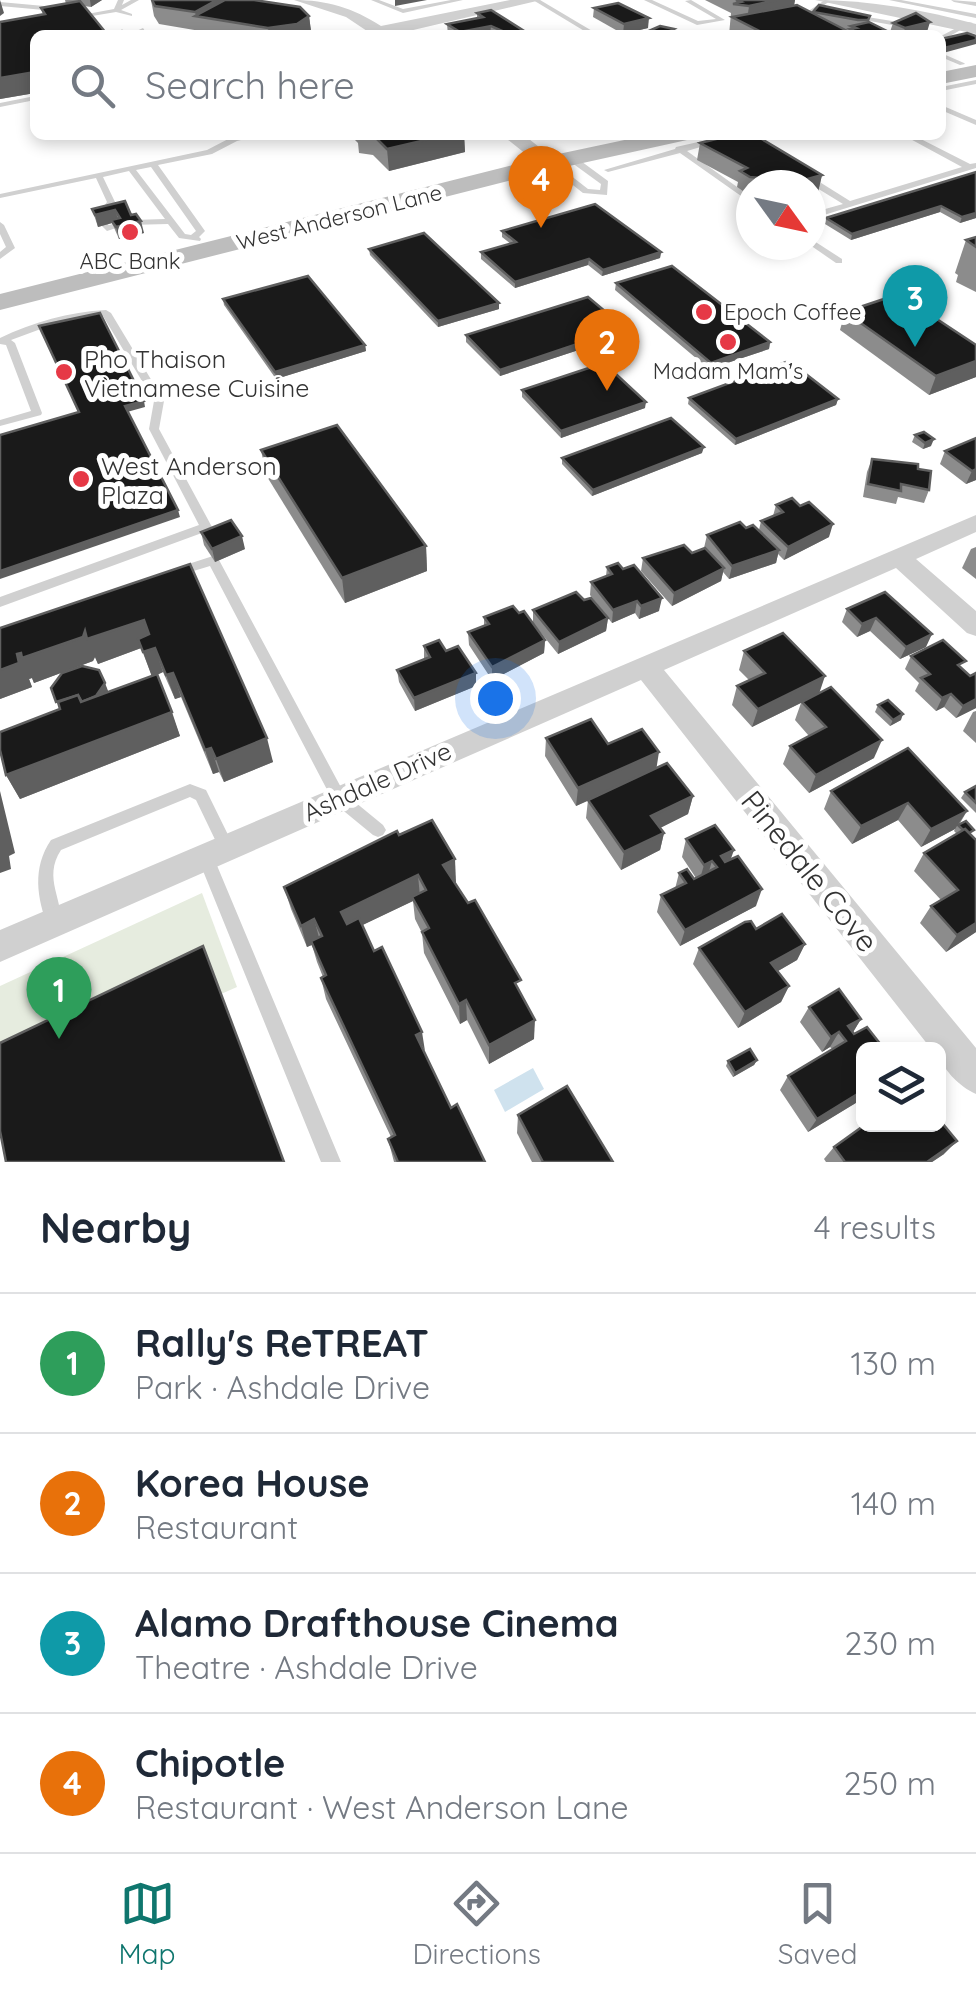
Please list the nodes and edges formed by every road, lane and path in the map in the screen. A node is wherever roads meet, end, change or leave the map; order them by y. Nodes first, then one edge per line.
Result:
1 (121, 0) edge
2 (136, 0) edge
3 (302, 0) edge
4 (336, 0) edge
5 (374, 0) edge
6 (460, 0) edge
7 (535, 0) edge
8 (647, 0) edge
9 (689, 0) edge
10 (954, 0) edge
11 (0, 4) edge
12 (976, 4) edge
13 (660, 6) junction
14 (824, 6) edge
15 (900, 7) edge
16 (67, 10) edge
17 (116, 10) junction
18 (130, 15) dead end
19 (452, 16) junction
20 (852, 16) edge
21 (58, 20) edge
22 (722, 20) junction
23 (796, 21) junction
24 (784, 22) edge
25 (973, 23) edge
26 (387, 30) edge
27 (389, 30) edge
28 (399, 30) edge
29 (459, 30) edge
30 (587, 30) edge
31 (748, 30) edge
32 (815, 30) edge
33 (946, 36) edge
34 (976, 82) edge
35 (946, 89) edge
36 (30, 99) edge
37 (0, 104) edge
38 (946, 109) edge
39 (976, 123) edge
40 (234, 140) edge
41 (523, 140) edge
42 (605, 140) edge
43 (745, 140) edge
44 (918, 140) edge
45 (675, 141) edge
46 (753, 145) edge
47 (551, 152) edge
48 (153, 164) junction
49 (973, 166) edge
50 (131, 168) junction
51 (703, 169) junction
52 (608, 170) dead end
53 (98, 175) junction
54 (736, 184) edge
55 (403, 188) junction
56 (736, 188) edge
57 (826, 190) edge
58 (0, 196) edge
59 (849, 204) junction
60 (826, 211) edge
61 (171, 221) junction
62 (0, 225) edge
63 (306, 226) junction
64 (199, 242) junction
65 (826, 252) edge
66 (0, 256) edge
67 (839, 261) dead end
68 (0, 288) edge
69 (0, 302) edge
70 (2, 340) edge
71 (0, 423) edge
72 (976, 524) edge
73 (899, 557) junction
74 (160, 578) edge
75 (0, 602) edge
76 (976, 626) edge
77 (644, 665) junction
78 (339, 798) junction
79 (378, 830) dead end
80 (216, 852) junction
81 (54, 922) junction
82 (0, 946) edge
83 (976, 1076) edge
84 (331, 1162) edge

1 - 17 lane
2 - 17 lane
3 - 26 street
4 - 27 street
5 - 6 lane
7 - 19 street
7 - 30 lane
8 - 13 lane
9 - 13 lane
9 - 22 lane
10 - 12 lane
11 - 16 lane
13 - 22 lane
14 - 15 street
14 - 23 lane
15 - 20 lane
15 - 25 street
17 - 18 lane
17 - 21 lane
19 - 28 street
19 - 29 lane
22 - 31 lane
23 - 24 lane
23 - 32 lane
25 - 33 lane
34 - 35 lane
36 - 37 lane
38 - 39 lane
40 - 48 lane
41 - 47 street
42 - 47 main road, West Anderson Lane
43 - 46 lane
44 - 49 lane
45 - 47 main road, West Anderson Lane
45 - 51 lane
45 - 52 lane
47 - 47 lane
47 - 55 main road, West Anderson Lane
47 - 63 main road, West Anderson Lane
48 - 50 lane
48 - 64 lane
49 - 59 lane
50 - 53 lane
50 - 61 lane
51 - 54 lane
51 - 56 lane
53 - 58 lane
53 - 61 lane
55 - 63 main road
55 - 64 main road, West Anderson Lane
57 - 59 lane
59 - 60 lane
61 - 64 lane
62 - 66 lane
63 - 64 main road, West Anderson Lane
64 - 68 main road, West Anderson Lane
64 - 69 main road, West Anderson Lane
65 - 67 lane
70 - 71 lane
70 - 75 lane
72 - 73 street, Ashdale Drive
73 - 76 street
73 - 77 street, Ashdale Drive
74 - 78 lane
77 - 78 street, Ashdale Drive
77 - 83 street, Pinedale Cove
78 - 79 lane
78 - 80 street, Ashdale Drive
80 - 81 street, Ashdale Drive
80 - 81 lane
80 - 84 lane
81 - 82 street, Ashdale Drive

